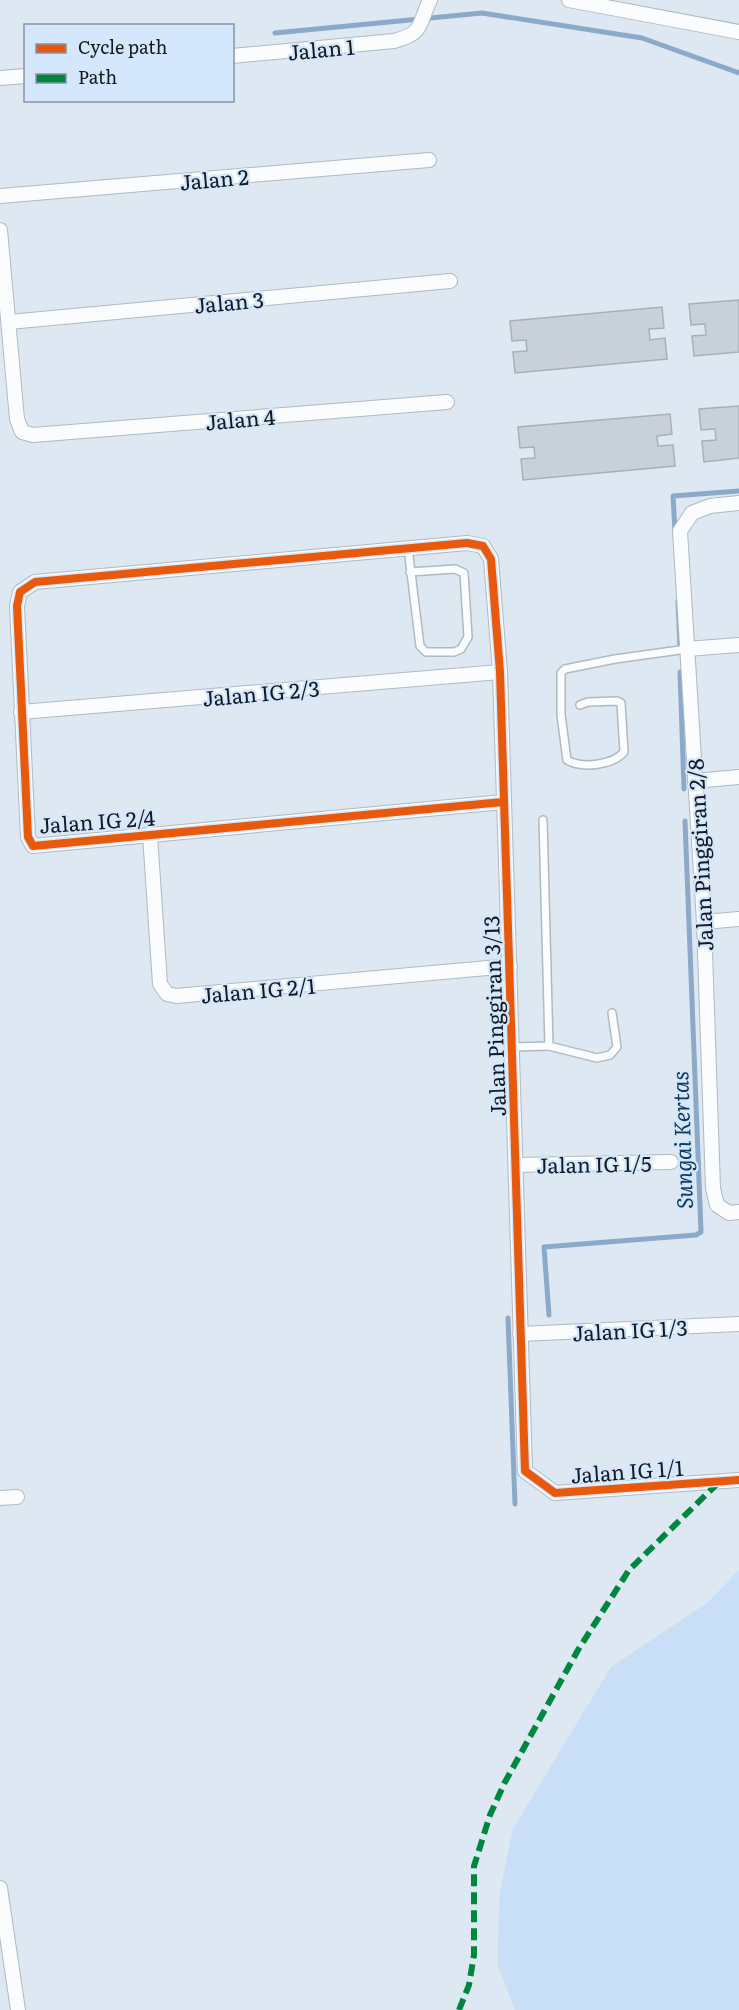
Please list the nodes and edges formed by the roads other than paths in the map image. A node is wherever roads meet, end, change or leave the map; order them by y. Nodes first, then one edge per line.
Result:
1 (576, 0) edge
2 (429, 2) edge
3 (739, 32) edge
4 (234, 56) edge
5 (24, 76) edge
6 (0, 78) edge
7 (429, 160) dead end
8 (0, 196) edge
9 (0, 230) edge
10 (450, 281) dead end
11 (9, 322) junction
12 (447, 402) dead end
13 (739, 503) edge
14 (408, 548) junction
15 (491, 559) joint
16 (410, 572) junction
17 (739, 645) edge
18 (687, 649) junction
19 (500, 672) junction
20 (580, 705) dead end
21 (21, 712) junction
22 (739, 777) edge
23 (695, 780) junction
24 (503, 802) junction
25 (543, 820) dead end
26 (150, 835) junction
27 (739, 919) edge
28 (704, 922) junction
29 (510, 966) junction
30 (612, 1013) dead end
31 (549, 1046) junction
32 (513, 1047) junction
33 (671, 1162) dead end
34 (516, 1165) junction
35 (734, 1212) edge
36 (739, 1324) edge
37 (520, 1334) junction
38 (525, 1471) joint
39 (739, 1480) edge
40 (17, 1497) dead end
41 (0, 1498) edge
42 (0, 1888) edge
43 (7, 1970) edge
44 (18, 2010) edge

1 - 3 street
2 - 4 street, Jalan 1
5 - 6 street
7 - 8 street, Jalan 2
9 - 11 street
10 - 11 street, Jalan 3
11 - 12 street, Jalan 4
13 - 18 street, Jalan Pinggiran 2/8
14 - 15 street, Jalan IG 2/4
14 - 16 lane
14 - 21 street, Jalan IG 2/4
15 - 19 street, Jalan Pinggiran 3/13
16 - 16 lane
17 - 18 street
18 - 20 lane
18 - 23 street, Jalan Pinggiran 2/8
19 - 21 street, Jalan IG 2/3
19 - 24 street, Jalan Pinggiran 3/13
21 - 26 street, Jalan IG 2/4
22 - 23 street
23 - 28 street, Jalan Pinggiran 2/8
24 - 26 street, Jalan IG 2/4
24 - 29 street, Jalan Pinggiran 3/13
25 - 31 lane
26 - 29 street, Jalan IG 2/1
27 - 28 street
28 - 35 street, Jalan Pinggiran 2/8
29 - 32 street, Jalan Pinggiran 3/13
30 - 31 lane
31 - 32 lane
32 - 34 street, Jalan Pinggiran 3/13
33 - 34 street, Jalan IG 1/5
34 - 37 street, Jalan Pinggiran 3/13
36 - 37 street, Jalan IG 1/3
37 - 38 street, Jalan Pinggiran 3/13
38 - 39 street, Jalan IG 1/1
40 - 41 street
42 - 43 street
43 - 44 street

